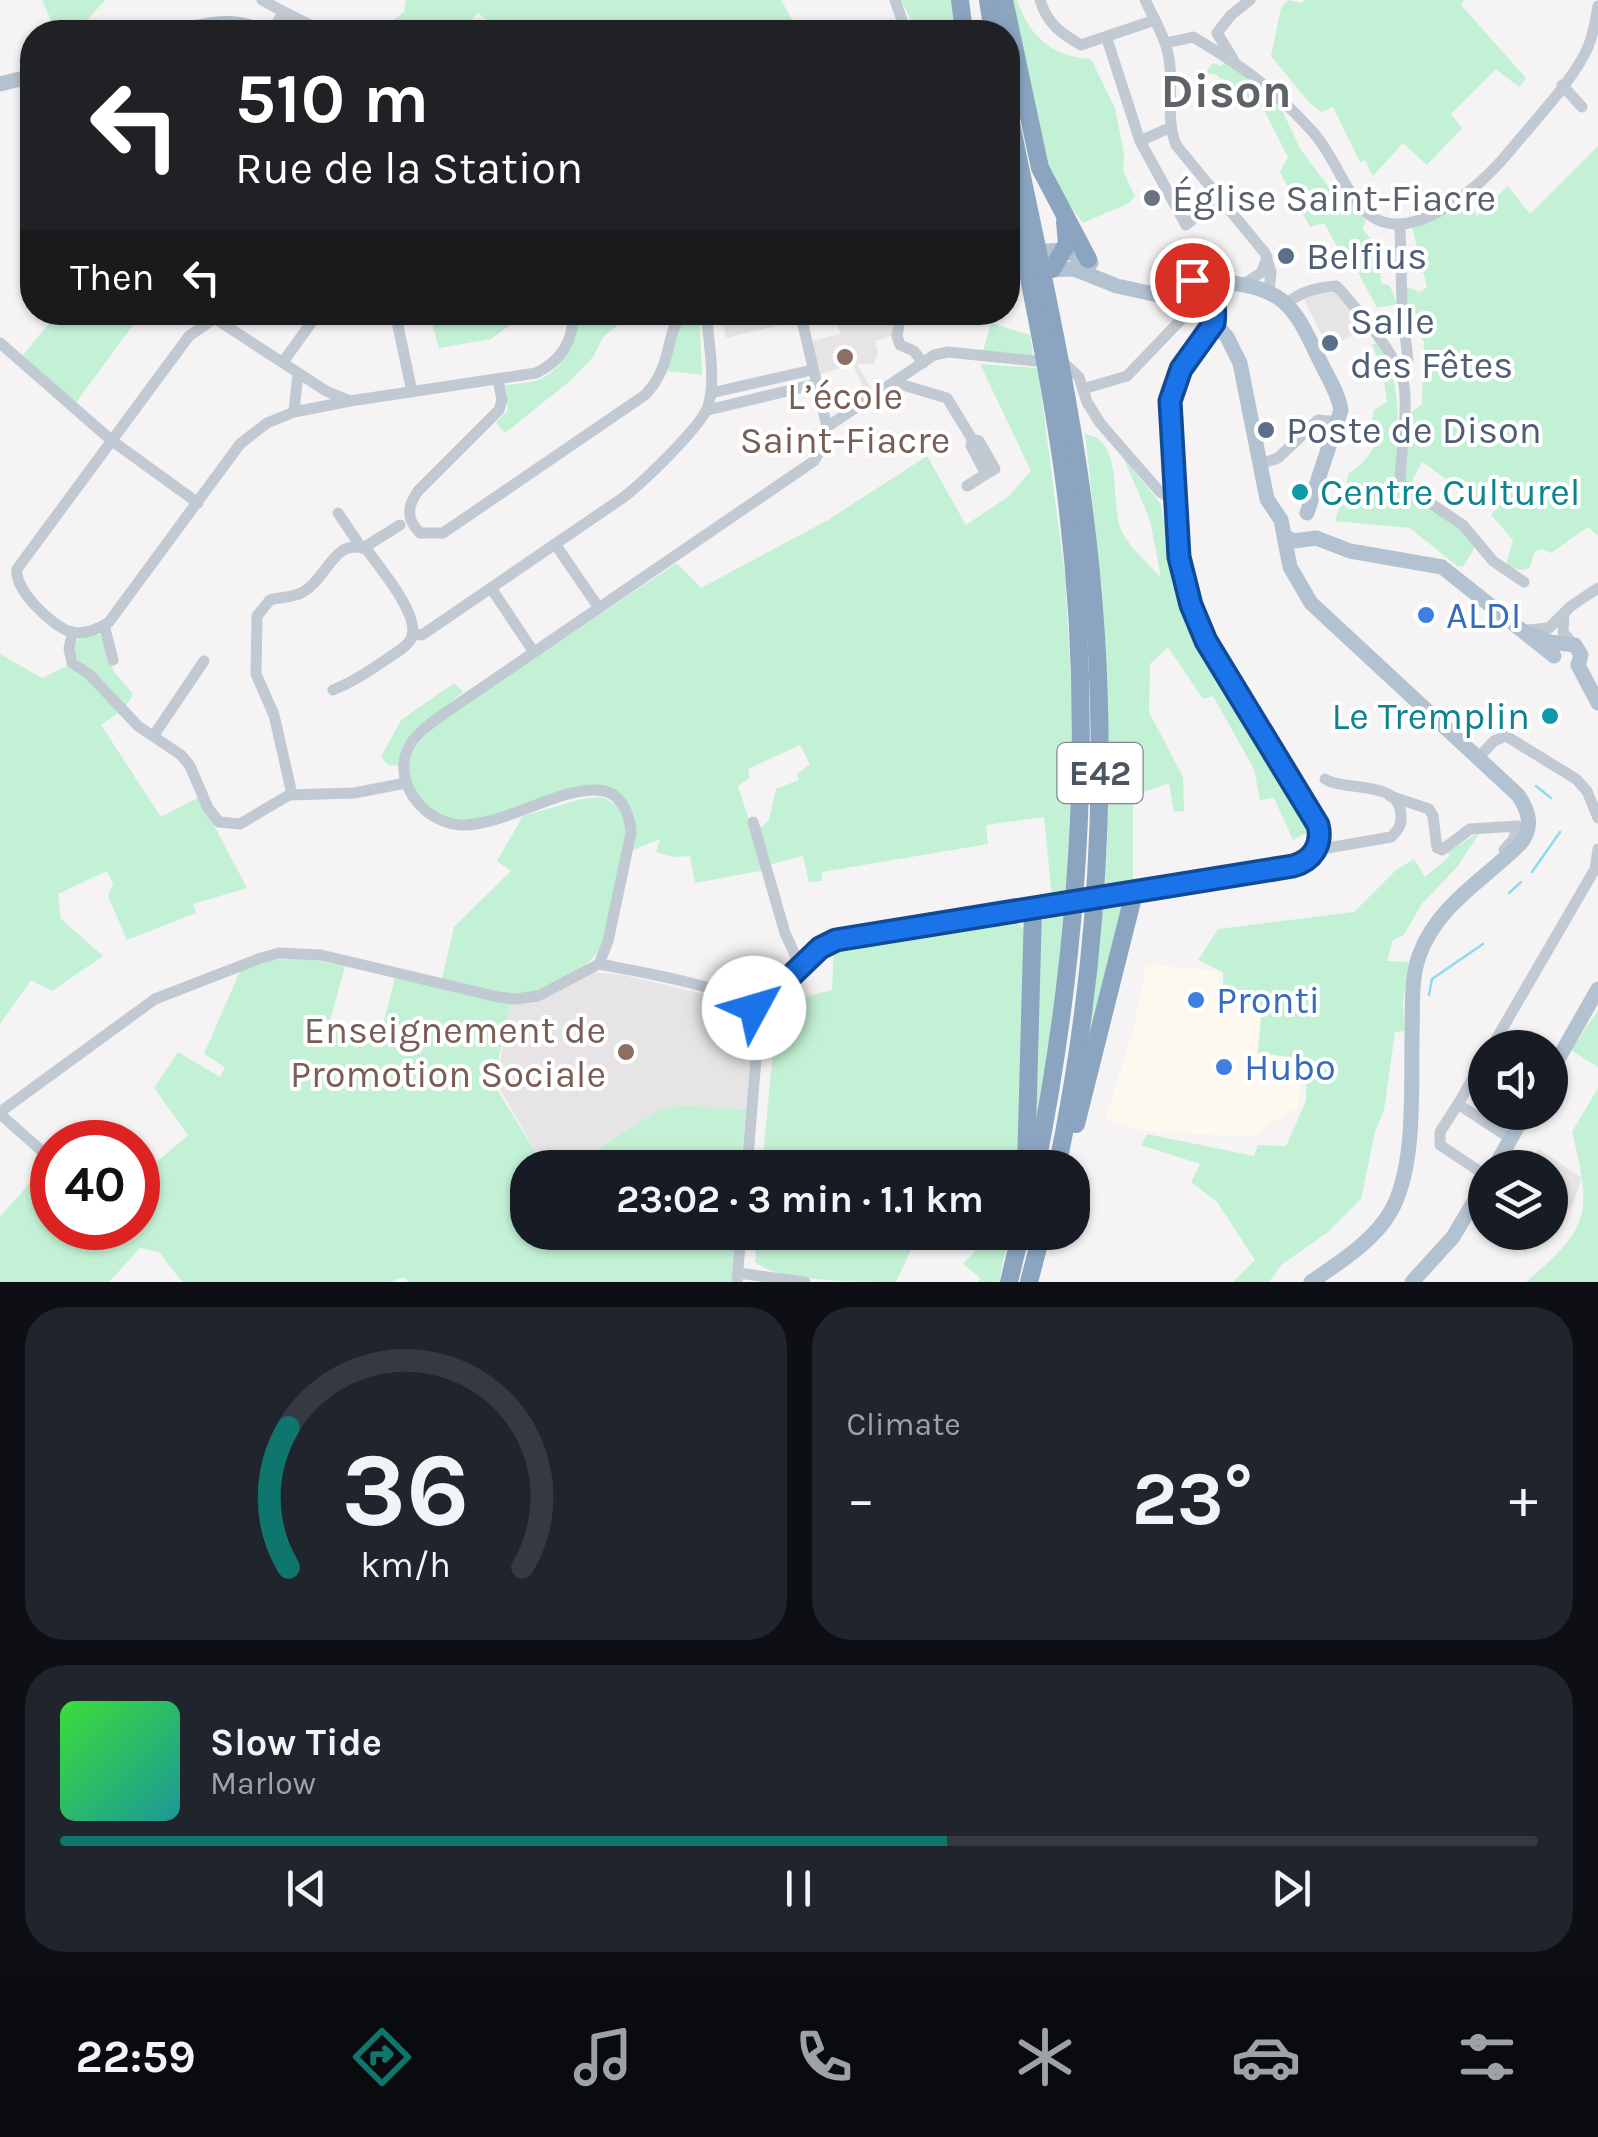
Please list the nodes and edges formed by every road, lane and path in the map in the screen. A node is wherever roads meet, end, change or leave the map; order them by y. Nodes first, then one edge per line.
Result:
1 (262, 0) edge
2 (1040, 0) edge
3 (1145, 0) edge
4 (1250, 0) edge
5 (1598, 6) edge
6 (284, 12) junction
7 (279, 20) edge
8 (300, 20) edge
9 (1155, 20) junction
10 (1107, 38) junction
11 (1166, 43) junction
12 (1234, 59) junction
13 (1020, 81) edge
14 (1562, 86) junction
15 (1582, 106) dead end
16 (1169, 128) junction
17 (1140, 141) junction
18 (1217, 198) junction
19 (1064, 216) junction
20 (1400, 225) junction
21 (1065, 250) junction
22 (1020, 251) edge
23 (1020, 255) edge
24 (1267, 257) junction
25 (1088, 260) junction
26 (1052, 268) junction
27 (1020, 270) edge
28 (1101, 278) junction
29 (1244, 284) junction
30 (1268, 291) junction
31 (1288, 303) junction
32 (1200, 304) junction
33 (200, 325) edge
34 (226, 325) edge
35 (310, 325) edge
36 (398, 325) edge
37 (572, 325) edge
38 (675, 325) edge
39 (706, 325) edge
40 (803, 325) edge
41 (899, 325) edge
42 (0, 343) edge
43 (283, 362) junction
44 (923, 362) junction
45 (812, 370) junction
46 (298, 373) junction
47 (1401, 375) junction
48 (1056, 378) junction
49 (498, 380) junction
50 (896, 383) junction
51 (816, 384) junction
52 (1083, 389) junction
53 (412, 392) junction
54 (711, 392) junction
55 (350, 401) junction
56 (708, 410) junction
57 (294, 412) junction
58 (1338, 425) junction
59 (827, 427) junction
60 (111, 440) junction
61 (1011, 461) dead end
62 (1260, 464) junction
63 (991, 472) junction
64 (967, 486) dead end
65 (1174, 500) junction
66 (198, 503) junction
67 (338, 513) dead end
68 (1281, 520) junction
69 (400, 525) dead end
70 (1308, 525) junction
71 (1286, 537) junction
72 (555, 544) junction
73 (362, 548) junction
74 (1524, 582) dead end
75 (491, 588) junction
76 (1598, 588) edge
77 (598, 608) junction
78 (1564, 614) junction
79 (104, 625) junction
80 (1526, 631) junction
81 (73, 632) junction
82 (412, 634) junction
83 (1562, 648) junction
84 (533, 651) junction
85 (113, 660) dead end
86 (204, 660) dead end
87 (1578, 666) junction
88 (333, 690) dead end
89 (1596, 695) edge
90 (154, 735) junction
91 (1478, 758) junction
92 (1325, 779) dead end
93 (406, 783) junction
94 (292, 794) junction
95 (1390, 796) junction
96 (1598, 818) edge
97 (753, 822) dead end
98 (1317, 847) junction
99 (1598, 849) edge
100 (1502, 861) junction
101 (1126, 894) junction
102 (1040, 908) junction
103 (599, 964) junction
104 (800, 968) junction
105 (1598, 989) edge
106 (758, 1003) junction
107 (1501, 1030) edge
108 (1568, 1041) edge
109 (1468, 1087) edge
110 (1458, 1104) junction
111 (0, 1113) edge
112 (1516, 1130) edge
113 (1511, 1138) junction
114 (30, 1140) edge
115 (748, 1150) edge
116 (1027, 1150) edge
117 (1039, 1150) edge
118 (1063, 1150) edge
119 (1067, 1150) edge
120 (1504, 1150) edge
121 (1468, 1164) edge
122 (1468, 1211) edge
123 (740, 1250) edge
124 (1016, 1250) edge
125 (1038, 1250) edge
126 (738, 1277) edge
127 (805, 1282) edge
128 (1009, 1282) edge
129 (1030, 1282) edge
130 (1312, 1282) edge
131 (1412, 1282) edge

1 - 6 street
2 - 10 street
3 - 9 street
4 - 12 street
5 - 14 street
6 - 7 street
6 - 8 street
9 - 10 street
9 - 11 street
10 - 17 street
11 - 12 street
11 - 16 street
12 - 20 street
13 - 19 highway
14 - 15 street
14 - 20 street
16 - 17 street
16 - 18 street
17 - 18 street
18 - 24 street
19 - 21 highway
19 - 25 highway
20 - 47 street
21 - 22 main road
21 - 25 main road
21 - 26 highway
23 - 26 main road
24 - 29 street
24 - 30 street
25 - 28 main road
26 - 28 main road
27 - 48 highway, E42
28 - 32 main road
29 - 30 main road
29 - 32 main road
30 - 31 main road
31 - 47 street
31 - 58 main road
32 - 52 street
32 - 62 main road
32 - 65 street
33 - 60 street
34 - 43 street
35 - 43 street
36 - 53 street
37 - 49 street
38 - 49 street
39 - 54 street
40 - 45 street
41 - 44 street
42 - 60 street
43 - 46 street
44 - 50 street
44 - 52 street
45 - 51 street
45 - 54 street
46 - 55 street
46 - 57 street
47 - 74 street
48 - 117 highway, E42
48 - 118 highway, E42
49 - 53 street
50 - 59 street
50 - 63 street
51 - 56 street
51 - 59 street
52 - 65 street
53 - 55 street
54 - 56 street
55 - 57 street
56 - 72 street
57 - 66 street
58 - 62 street
58 - 70 main road
59 - 77 street
60 - 66 street
60 - 81 street
61 - 63 street
62 - 68 main road
63 - 64 street
65 - 98 street
66 - 79 street
67 - 73 street
68 - 70 main road
68 - 71 main road
69 - 73 street
70 - 71 main road
70 - 80 main road
71 - 91 main road
72 - 75 street
72 - 77 street
73 - 82 street
73 - 94 street
75 - 82 street
75 - 84 street
76 - 78 street
77 - 84 street
78 - 80 street
78 - 83 street
79 - 81 street
79 - 85 street
80 - 83 main road
81 - 90 street
82 - 88 street
83 - 87 main road
83 - 87 main road
84 - 93 street
86 - 90 street
87 - 89 main road
90 - 94 street
91 - 96 street
91 - 100 main road
92 - 95 street
93 - 94 street
93 - 103 street
95 - 98 street
95 - 100 street
97 - 104 street
98 - 101 street
99 - 107 street
100 - 130 main road
101 - 102 street
101 - 119 highway
102 - 104 street
102 - 116 highway
103 - 106 street
103 - 111 street
104 - 106 street
105 - 108 main road
106 - 115 street
109 - 110 street
110 - 113 street
110 - 121 street
111 - 114 street
112 - 113 main road
113 - 120 main road
122 - 131 main road
123 - 126 street
124 - 128 highway
125 - 129 highway
126 - 127 street

